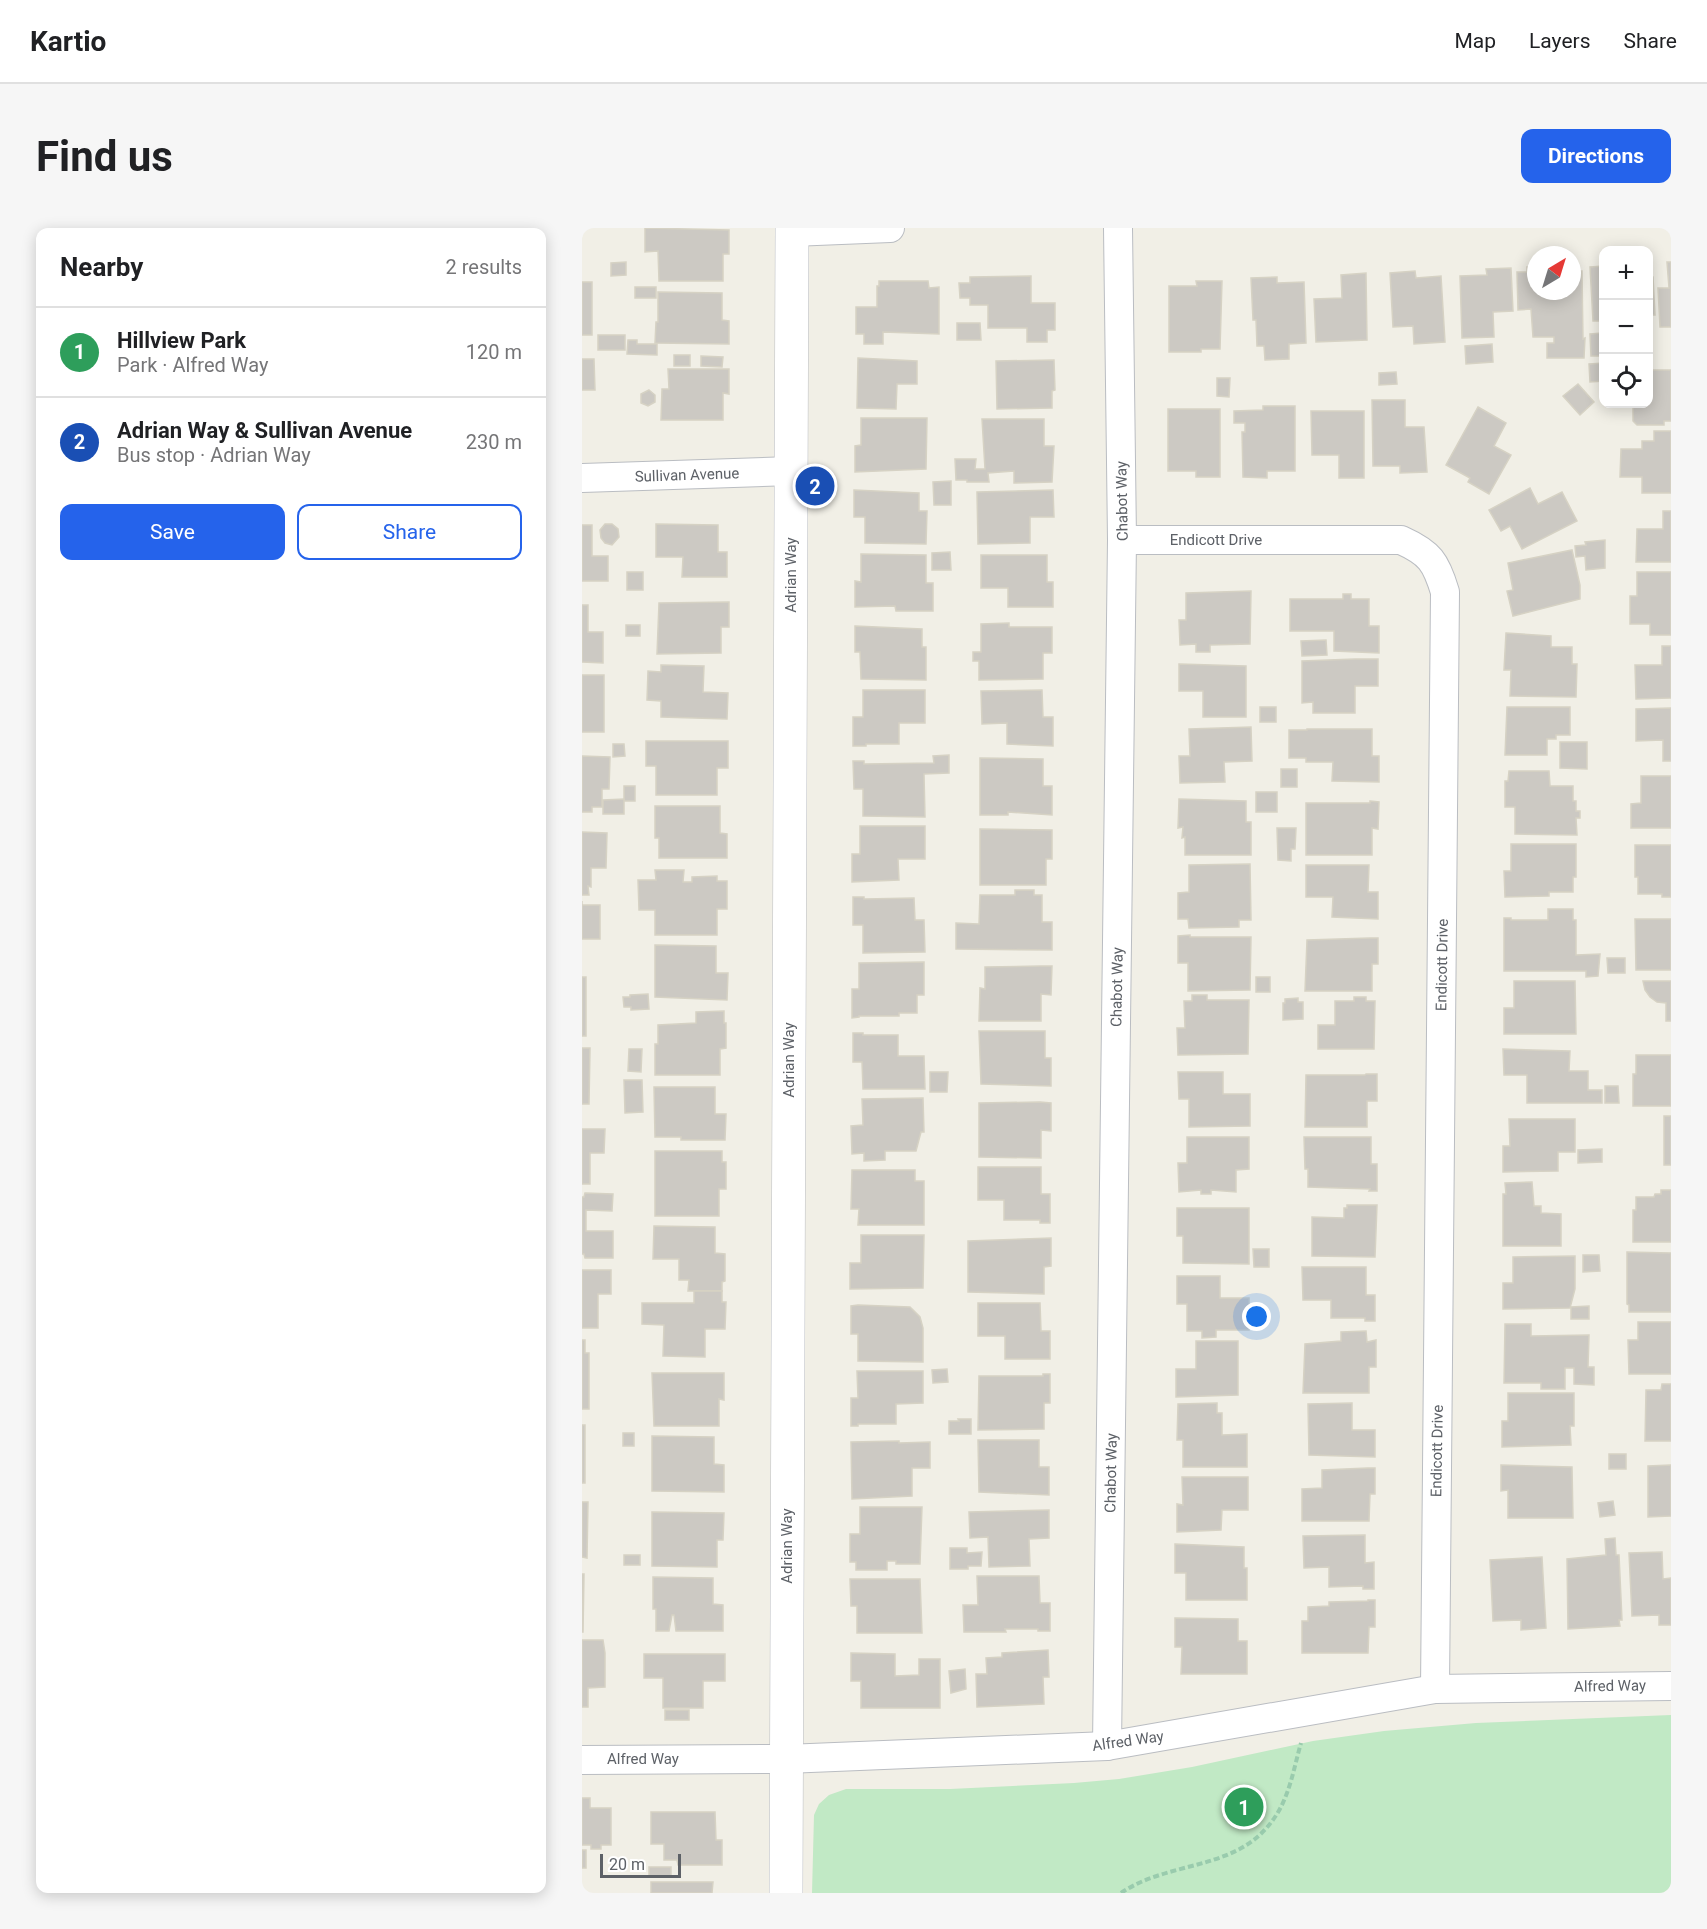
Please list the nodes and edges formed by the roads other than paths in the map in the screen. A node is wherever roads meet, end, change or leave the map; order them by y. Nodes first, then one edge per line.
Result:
1 (890, 228) edge
2 (1118, 228) edge
3 (792, 230) edge
4 (791, 471) junction
5 (582, 478) edge
6 (1122, 540) junction
7 (1671, 1686) edge
8 (1435, 1689) junction
9 (1107, 1746) junction
10 (786, 1759) junction
11 (582, 1760) edge
12 (786, 1893) edge

1 - 3 street
2 - 6 street, Chabot Way
3 - 4 street, Adrian Way
4 - 5 street, Sullivan Avenue
4 - 10 street, Adrian Way
6 - 8 street, Endicott Drive
6 - 9 street, Chabot Way
7 - 8 street, Alfred Way
8 - 9 street, Alfred Way
9 - 10 street, Alfred Way
10 - 11 street, Alfred Way
10 - 12 street, Adrian Way

